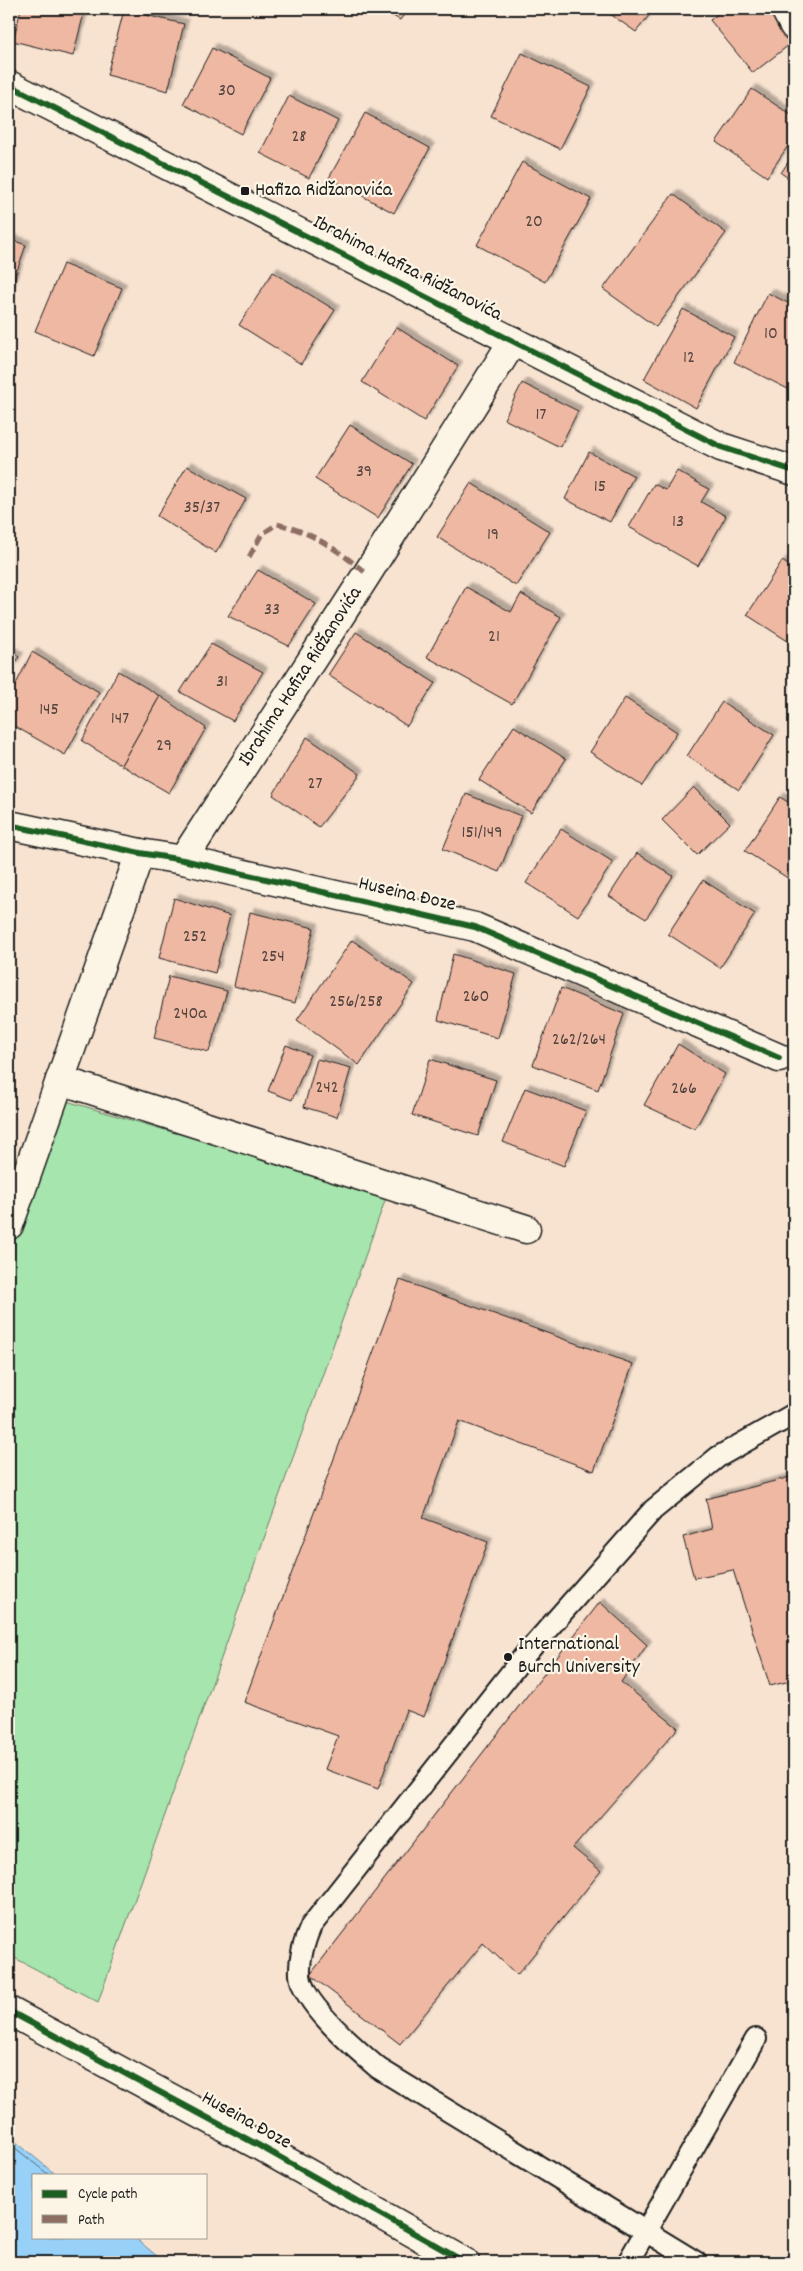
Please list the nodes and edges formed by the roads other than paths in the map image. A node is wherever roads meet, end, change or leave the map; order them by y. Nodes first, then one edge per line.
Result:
1 (785, 9) edge
2 (794, 26) edge
3 (9, 85) edge
4 (513, 341) junction
5 (794, 471) edge
6 (9, 825) edge
7 (140, 853) junction
8 (183, 860) junction
9 (779, 1058) dead end
10 (60, 1080) junction
11 (9, 1225) edge
12 (526, 1229) dead end
13 (794, 1414) edge
14 (9, 2012) edge
15 (756, 2039) dead end
16 (646, 2232) junction
17 (465, 2262) edge
18 (628, 2262) edge
19 (696, 2262) edge

1 - 2 street
3 - 4 street, Ibrahima Hafiza Ridžanovića
4 - 5 street, Ibrahima Hafiza Ridžanovića
4 - 8 street, Ibrahima Hafiza Ridžanovića
6 - 7 street, Huseina Đoze
7 - 8 street, Huseina Đoze
7 - 10 street
8 - 9 street, Huseina Đoze
10 - 11 street
10 - 12 street
13 - 16 lane
14 - 17 street, Huseina Đoze
15 - 16 lane
16 - 18 lane
16 - 19 lane

